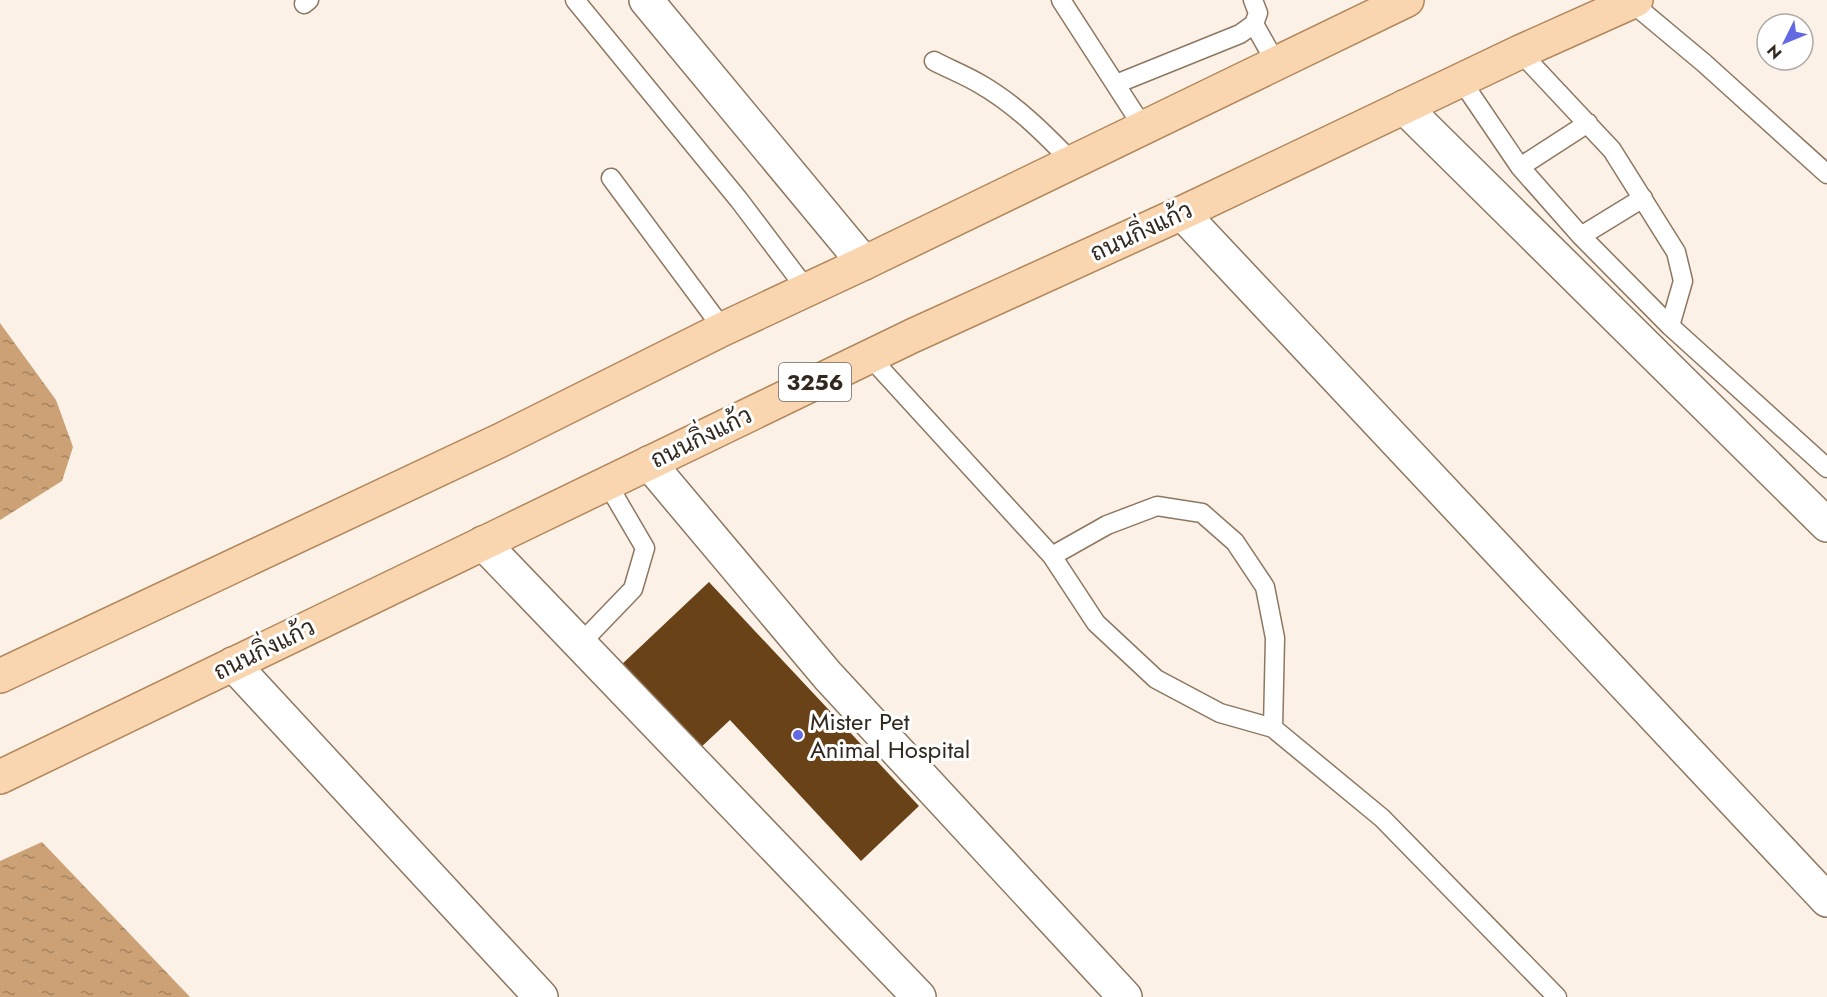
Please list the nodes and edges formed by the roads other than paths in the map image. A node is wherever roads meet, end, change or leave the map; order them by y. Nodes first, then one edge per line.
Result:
1 (574, 0) edge
2 (646, 0) edge
3 (1061, 0) edge
4 (1253, 0) edge
5 (1407, 0) edge
6 (1633, 1) edge
7 (1254, 24) junction
8 (1520, 52) junction
9 (934, 61) dead end
10 (1276, 63) junction
11 (1461, 80) junction
12 (1116, 84) junction
13 (1404, 107) junction
14 (1588, 123) junction
15 (1143, 127) junction
16 (1072, 162) junction
17 (1520, 167) junction
18 (1827, 174) edge
19 (611, 178) dead end
20 (1642, 198) junction
21 (1182, 213) junction
22 (1581, 236) junction
23 (864, 263) junction
24 (807, 290) junction
25 (1670, 326) junction
26 (723, 329) junction
27 (869, 356) junction
28 (649, 463) junction
29 (1827, 468) edge
30 (607, 483) junction
31 (1827, 525) edge
32 (483, 543) junction
33 (1052, 556) junction
34 (580, 644) junction
35 (233, 664) junction
36 (0, 676) edge
37 (1273, 728) junction
38 (0, 777) edge
39 (1827, 900) edge
40 (541, 997) edge
41 (919, 997) edge
42 (1125, 997) edge
43 (1557, 997) edge

1 - 24 lane
2 - 23 street
3 - 12 lane
4 - 7 lane
5 - 10 main road
6 - 8 main road, ถนนกิ่งแก้ว / 3256
6 - 18 lane
7 - 10 lane
7 - 12 lane
8 - 11 main road, ถนนกิ่งแก้ว / 3256
8 - 14 lane
9 - 16 lane
10 - 15 main road
11 - 13 main road, ถนนกิ่งแก้ว / 3256
11 - 17 lane
12 - 15 lane
13 - 21 main road, ถนนกิ่งแก้ว / 3256
13 - 31 street
14 - 17 lane
14 - 20 lane
15 - 16 main road
16 - 23 main road
17 - 22 lane
19 - 26 lane
20 - 22 lane
20 - 25 lane
21 - 27 main road, ถนนกิ่งแก้ว / 3256
21 - 39 street
22 - 25 lane
23 - 24 main road
24 - 26 main road
25 - 29 lane
26 - 36 main road
27 - 28 main road, ถนนกิ่งแก้ว / 3256
27 - 33 lane
28 - 30 main road, ถนนกิ่งแก้ว / 3256
28 - 42 street
30 - 32 main road, ถนนกิ่งแก้ว / 3256
30 - 34 lane
32 - 34 street
32 - 35 main road, ถนนกิ่งแก้ว / 3256
33 - 37 lane
33 - 37 lane
34 - 41 street
35 - 38 main road, ถนนกิ่งแก้ว / 3256
35 - 40 street
37 - 43 lane

